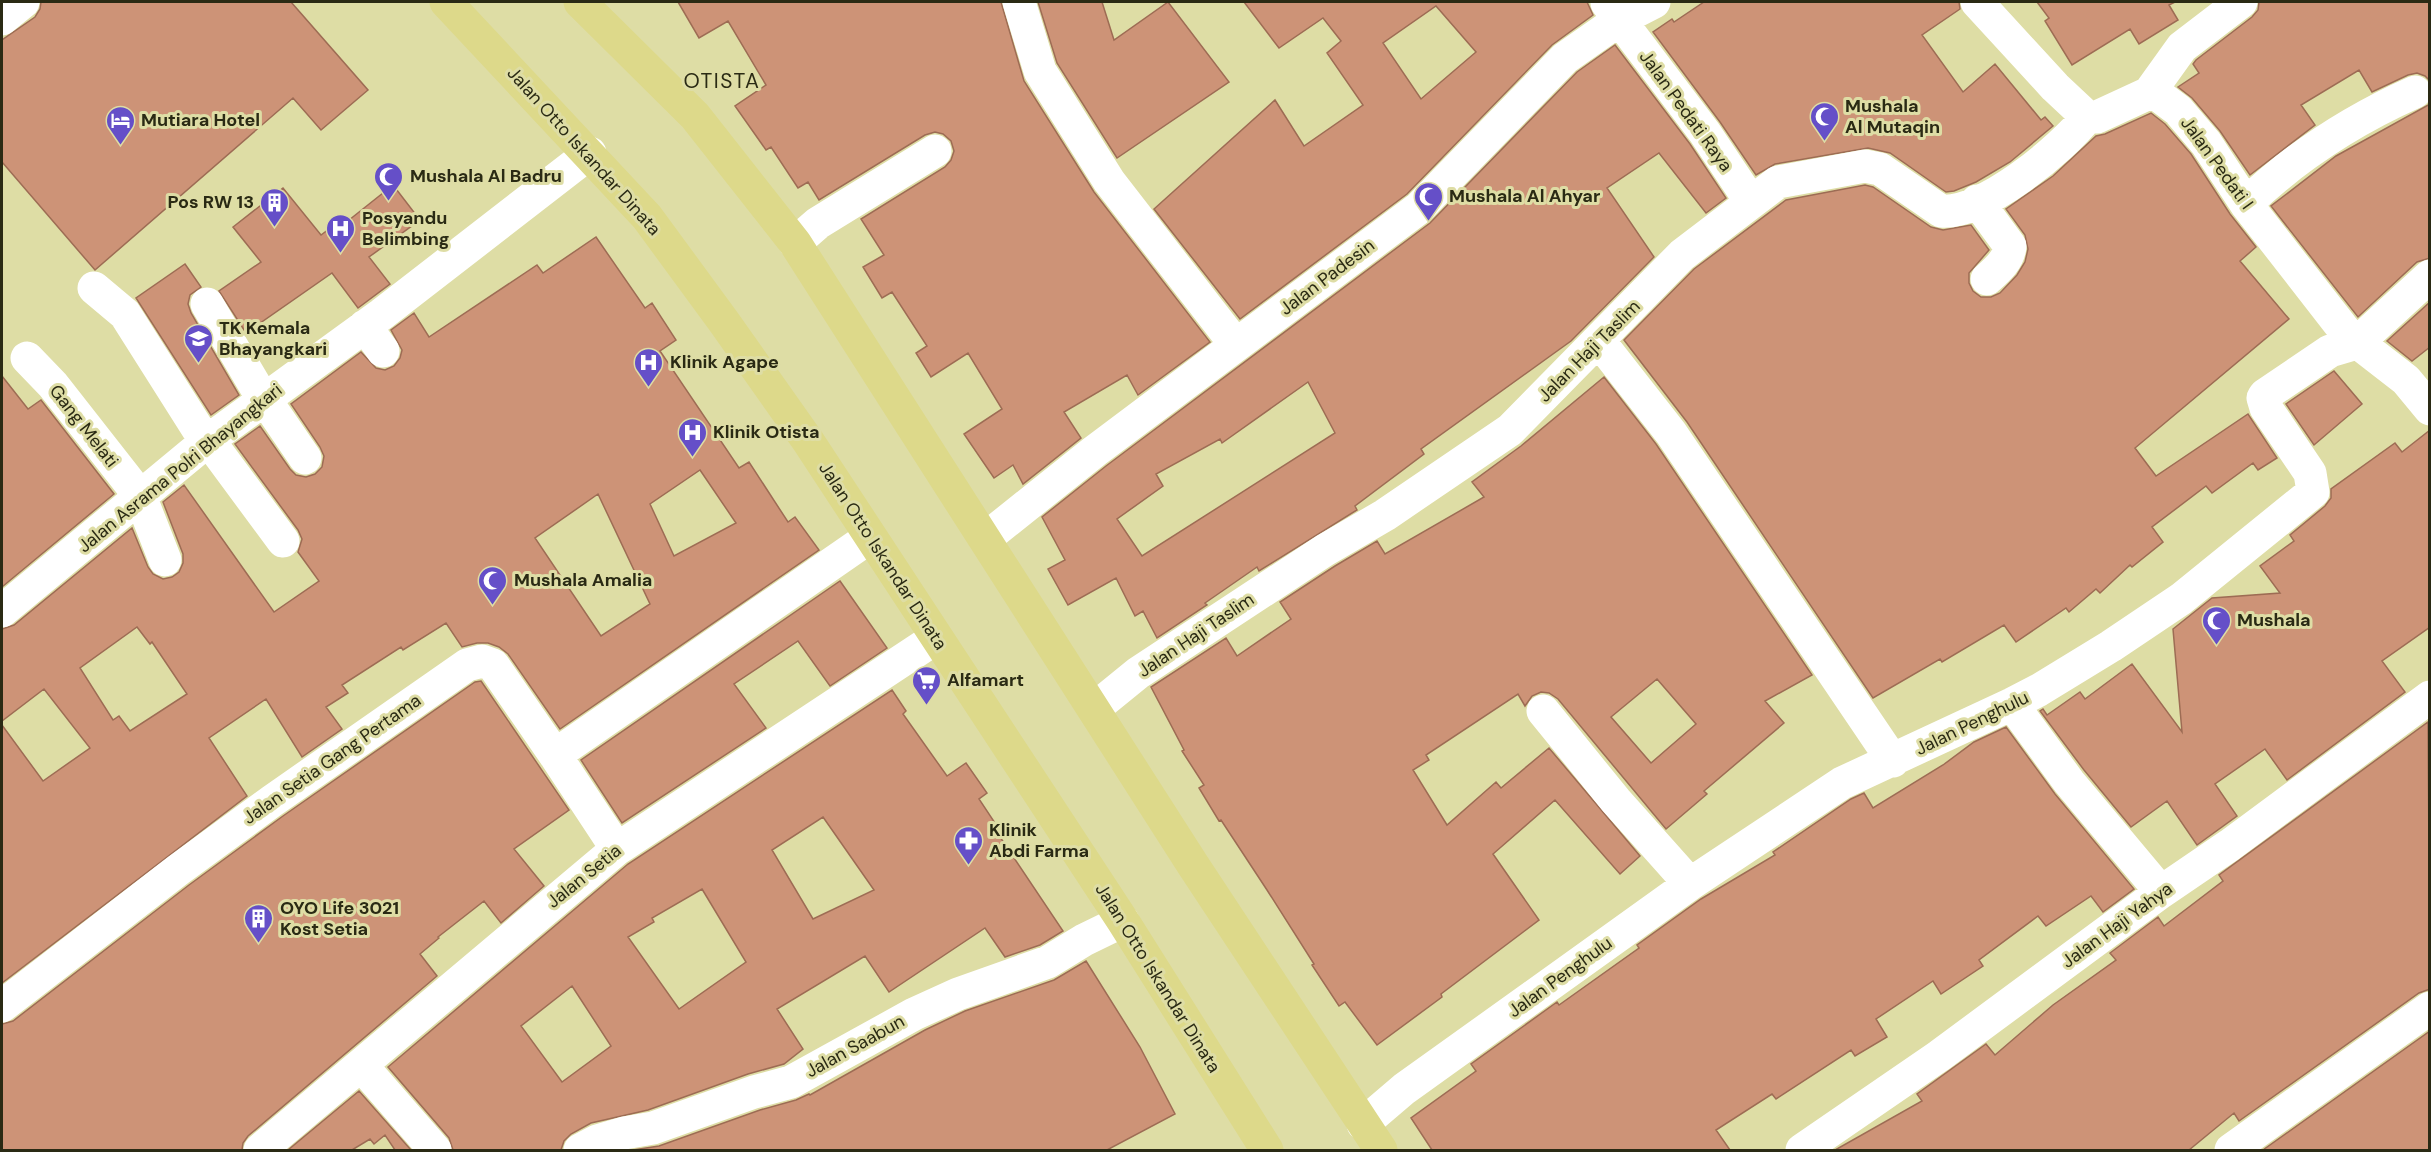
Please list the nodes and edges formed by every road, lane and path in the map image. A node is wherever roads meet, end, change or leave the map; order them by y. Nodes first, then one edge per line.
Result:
1 (23, 2) edge
2 (446, 2) edge
3 (580, 2) edge
4 (1019, 2) edge
5 (1654, 2) edge
6 (1977, 2) edge
7 (2241, 2) edge
8 (1612, 11) edge
9 (2, 19) edge
10 (2415, 92) dead end
11 (2149, 93) junction
12 (2088, 117) junction
13 (935, 151) dead end
14 (590, 153) junction
15 (1977, 201) junction
16 (1752, 202) junction
17 (2246, 204) junction
18 (795, 243) junction
19 (2430, 276) edge
20 (1987, 279) dead end
21 (94, 288) dead end
22 (207, 304) dead end
23 (1599, 341) junction
24 (2357, 343) junction
25 (1236, 345) junction
26 (27, 358) dead end
27 (264, 398) junction
28 (2430, 409) edge
29 (206, 442) junction
30 (305, 458) dead end
31 (140, 496) junction
32 (870, 537) junction
33 (986, 538) junction
34 (284, 541) dead end
35 (165, 560) dead end
36 (2, 611) edge
37 (936, 638) junction
38 (2430, 697) edge
39 (2012, 704) junction
40 (1095, 708) junction
41 (1543, 711) dead end
42 (555, 755) junction
43 (1893, 761) junction
44 (616, 849) junction
45 (1690, 884) junction
46 (2161, 892) junction
47 (1123, 921) junction
48 (2, 1006) edge
49 (2430, 1008) edge
50 (362, 1066) junction
51 (1363, 1124) junction
52 (2244, 1147) edge
53 (260, 1150) edge
54 (435, 1150) edge
55 (580, 1150) edge
56 (1267, 1150) edge
57 (1381, 1150) edge
58 (1802, 1150) edge

1 - 9 street
2 - 14 main road, Jalan Otto Iskandar Dinata
3 - 18 main road
4 - 25 street
5 - 8 street, Jalan Padesin
6 - 12 street
7 - 11 street
8 - 16 street, Jalan Pedati Raya
8 - 25 street, Jalan Padesin
10 - 17 street
11 - 12 street
11 - 17 street, Jalan Pedati I
12 - 15 street, Jalan Haji Taslim
13 - 18 street
14 - 27 street, Jalan Asrama Polri Bhayangkari
14 - 32 main road, Jalan Otto Iskandar Dinata
15 - 16 street, Jalan Haji Taslim
15 - 20 street
16 - 23 street, Jalan Haji Taslim
17 - 24 street, Jalan Pedati I
18 - 33 main road
19 - 24 street, Jalan Penghulu
21 - 29 street
22 - 27 street
23 - 40 street, Jalan Haji Taslim
23 - 43 street
24 - 28 street, Jalan Pedati I
24 - 39 street, Jalan Penghulu
25 - 33 street, Jalan Padesin
26 - 31 street, Gang Melati
27 - 29 street, Jalan Asrama Polri Bhayangkari
27 - 30 street
29 - 31 street, Jalan Asrama Polri Bhayangkari
29 - 34 street
31 - 35 street, Gang Melati
31 - 36 street, Jalan Asrama Polri Bhayangkari
32 - 37 main road, Jalan Otto Iskandar Dinata
32 - 42 street
33 - 40 main road
37 - 44 street, Jalan Setia
37 - 47 main road, Jalan Otto Iskandar Dinata
38 - 46 street, Jalan Haji Yahya
39 - 43 street, Jalan Penghulu
39 - 46 street
40 - 51 main road
41 - 45 street
42 - 44 street, Jalan Setia Gang Pertama
42 - 48 street, Jalan Setia Gang Pertama
43 - 45 street, Jalan Penghulu
44 - 50 street, Jalan Setia
45 - 51 street, Jalan Penghulu
46 - 58 street, Jalan Haji Yahya
47 - 55 street, Jalan Saabun
47 - 56 main road, Jalan Otto Iskandar Dinata
49 - 52 street
50 - 53 street, Jalan Setia
50 - 54 street
51 - 57 main road

